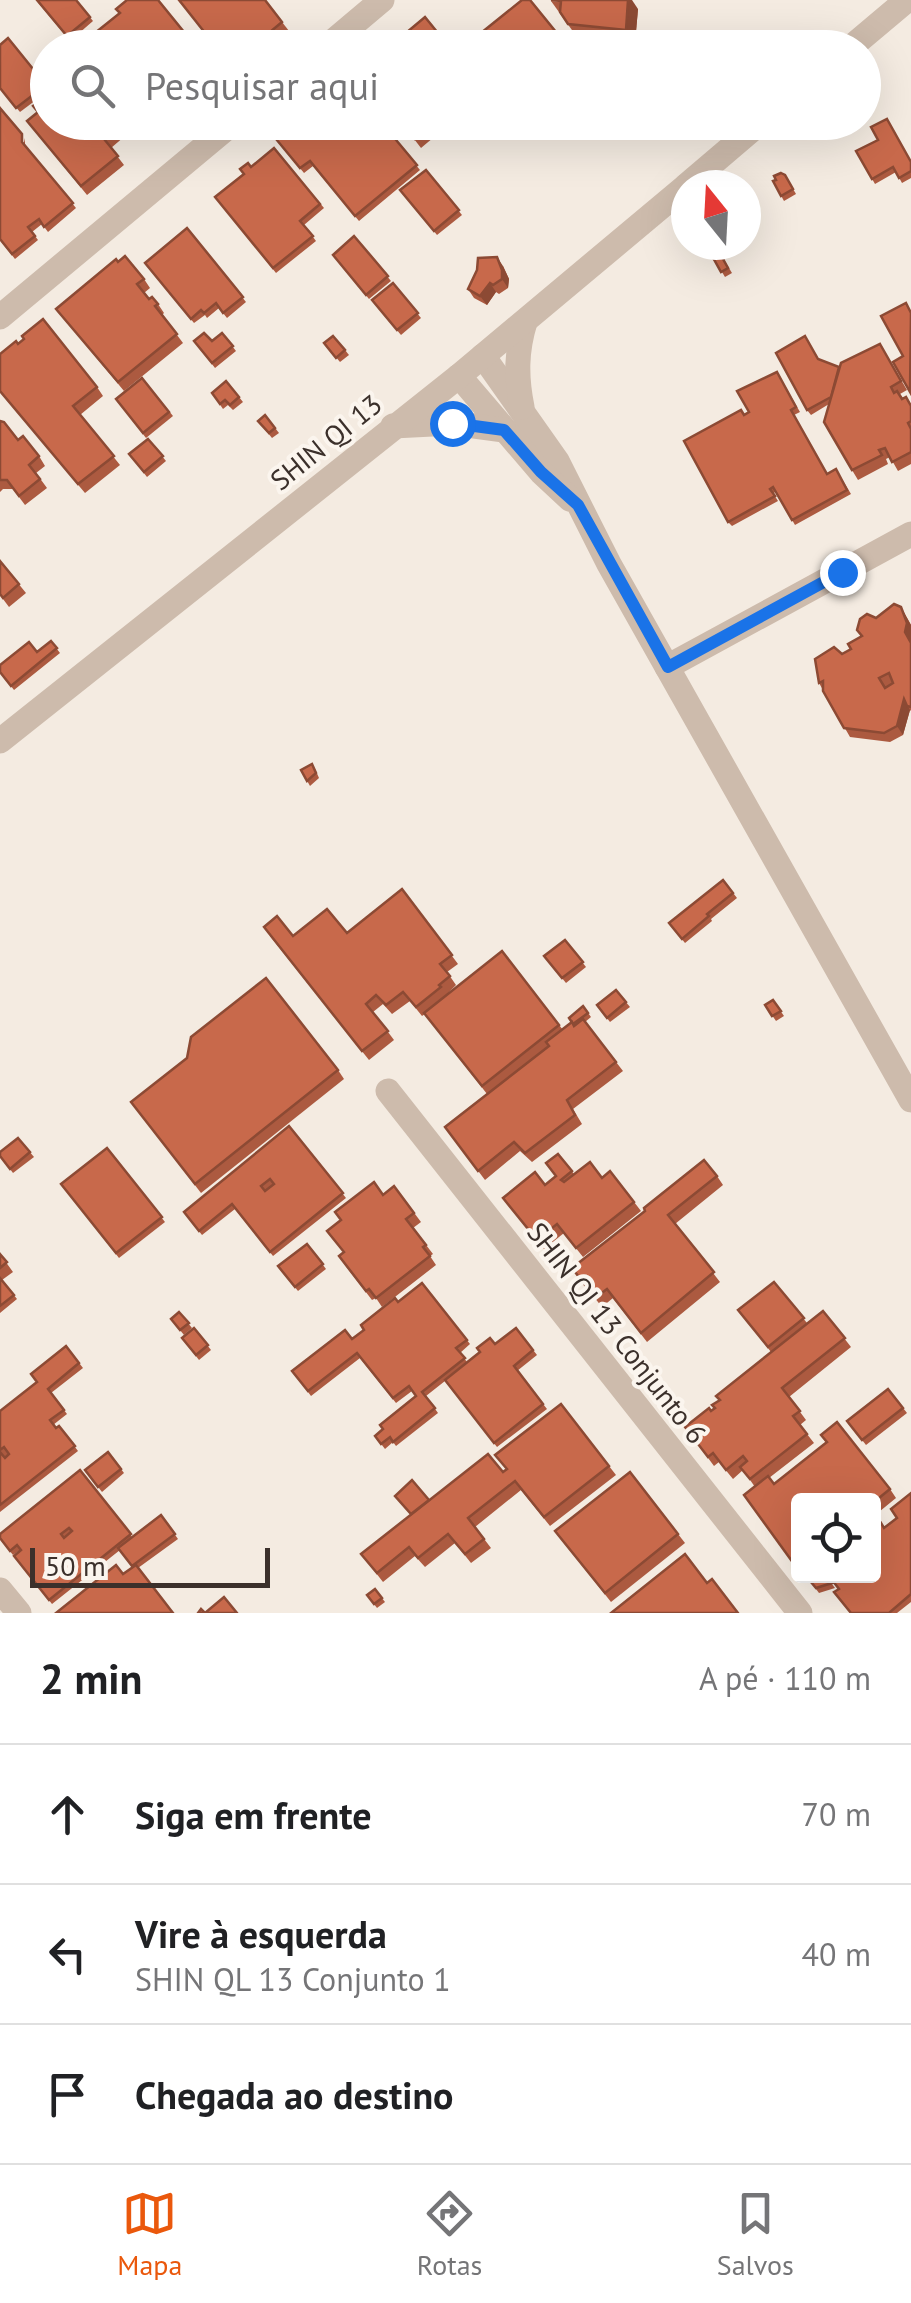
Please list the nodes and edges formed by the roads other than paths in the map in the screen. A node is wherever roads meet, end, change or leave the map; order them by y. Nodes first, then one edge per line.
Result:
1 (382, 0) edge
2 (906, 0) edge
3 (346, 30) edge
4 (871, 30) edge
5 (212, 140) edge
6 (741, 140) edge
7 (706, 170) edge
8 (671, 199) edge
9 (0, 317) edge
10 (525, 322) junction
11 (482, 356) junction
12 (459, 376) junction
13 (514, 421) junction
14 (394, 426) junction
15 (911, 534) edge
16 (668, 667) junction
17 (0, 742) edge
18 (388, 1090) dead end
19 (911, 1100) edge
20 (0, 1590) edge
21 (19, 1613) edge
22 (800, 1613) edge

1 - 3 street
2 - 4 street
5 - 9 street
6 - 7 street, SHIN QI 13
8 - 10 street, SHIN QI 13
10 - 11 street, SHIN QI 13
10 - 13 street
11 - 12 street, SHIN QI 13
11 - 13 street
12 - 13 street
12 - 14 street, SHIN QI 13
13 - 14 street
13 - 16 street
14 - 17 street, SHIN QI 13
15 - 16 street
16 - 19 street
18 - 22 street, SHIN QI 13 Conjunto 6
20 - 21 street

